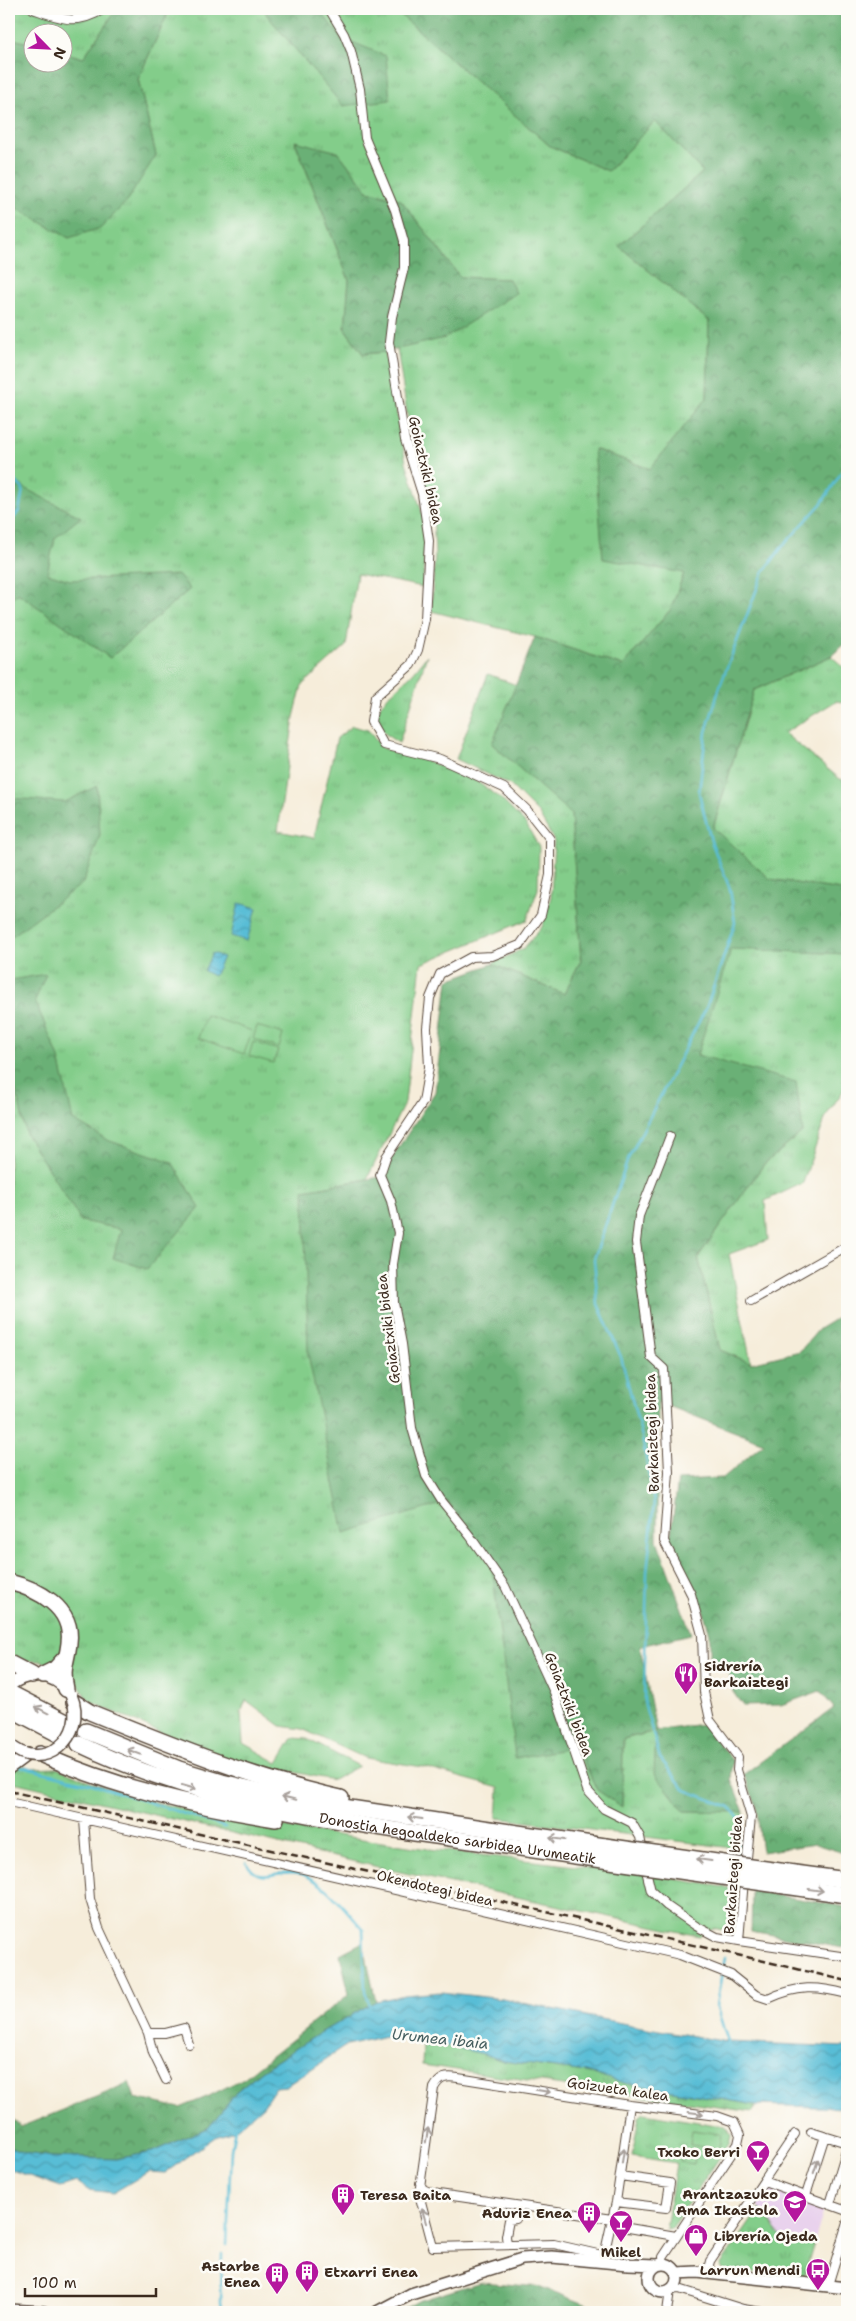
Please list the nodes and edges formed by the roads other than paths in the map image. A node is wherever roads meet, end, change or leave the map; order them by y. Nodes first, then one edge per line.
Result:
1 (33, 9) edge
2 (104, 9) edge
3 (329, 9) edge
4 (670, 1136) dead end
5 (847, 1246) edge
6 (751, 1301) dead end
7 (9, 1582) edge
8 (67, 1652) junction
9 (9, 1663) edge
10 (38, 1675) junction
11 (70, 1695) junction
12 (10, 1696) edge
13 (66, 1730) dead end
14 (9, 1744) edge
15 (34, 1754) junction
16 (9, 1768) edge
17 (9, 1802) edge
18 (389, 1814) junction
19 (84, 1820) junction
20 (352, 1823) junction
21 (604, 1853) junction
22 (786, 1879) junction
23 (847, 1880) edge
24 (847, 1895) edge
25 (739, 1941) junction
26 (847, 1957) edge
27 (847, 1994) edge
28 (148, 2033) junction
29 (189, 2044) dead end
30 (166, 2080) dead end
31 (630, 2105) junction
32 (811, 2132) dead end
33 (795, 2134) dead end
34 (825, 2136) junction
35 (847, 2143) edge
36 (847, 2148) edge
37 (620, 2176) junction
38 (764, 2181) junction
39 (420, 2183) junction
40 (806, 2195) junction
41 (616, 2202) junction
42 (830, 2204) junction
43 (847, 2210) edge
44 (516, 2219) dead end
45 (612, 2222) junction
46 (847, 2223) edge
47 (676, 2236) junction
48 (507, 2245) junction
49 (603, 2258) junction
50 (628, 2264) junction
51 (661, 2264) junction
52 (677, 2273) junction
53 (707, 2273) junction
54 (650, 2278) junction
55 (828, 2285) junction
56 (847, 2288) edge
57 (670, 2290) junction
58 (9, 2310) edge
59 (44, 2312) edge
60 (377, 2312) edge
61 (667, 2312) edge
62 (762, 2312) edge

1 - 2 street
3 - 25 street, Goiaztxiki bidea
4 - 25 street, Barkaiztegi bidea
5 - 6 street
7 - 8 highway
8 - 10 highway
8 - 11 highway
9 - 10 highway
10 - 11 main road
10 - 12 main road
11 - 15 main road, bridge
11 - 18 highway
12 - 13 highway
14 - 15 main road, bridge
15 - 16 main road
15 - 20 highway
17 - 19 street, Okendotegi bidea
18 -> 20 highway, Donostia hegoaldeko sarbidea Urumeatik
21 -> 18 highway, Donostia hegoaldeko sarbidea Urumeatik
19 - 27 street, Okendotegi bidea
19 - 28 street
20 - 21 highway, Donostia hegoaldeko sarbidea Urumeatik
21 - 22 highway, Donostia hegoaldeko sarbidea Urumeatik, bridge
22 - 23 highway, Donostia hegoaldeko sarbidea Urumeatik
22 -> 24 highway, Donostia hegoaldeko sarbidea Urumeatik
25 - 26 street, Barkaiztegi bidea
28 - 29 street
28 - 30 street
37 -> 31 street
39 -> 31 street, Goizueta kalea
31 -> 47 street, Goizueta kalea
32 - 34 street
33 - 38 street
34 - 35 street
40 -> 34 street
36 - 42 street
37 - 41 street
37 - 41 street
38 - 40 street
38 - 53 street
39 - 45 street
48 -> 39 street
40 - 42 street
41 - 45 street
42 - 43 street
44 - 48 street
45 - 47 street
45 - 49 street
46 - 55 street
47 - 51 street, Goizueta kalea
48 - 49 street
49 - 50 main road
49 - 60 main road
50 - 51 main road
50 - 54 main road
51 - 52 main road
51 - 54 main road
52 - 53 main road
52 - 57 main road
53 - 55 main road
54 - 57 main road
55 - 56 main road
57 - 61 street
57 - 62 street
58 - 59 main road

